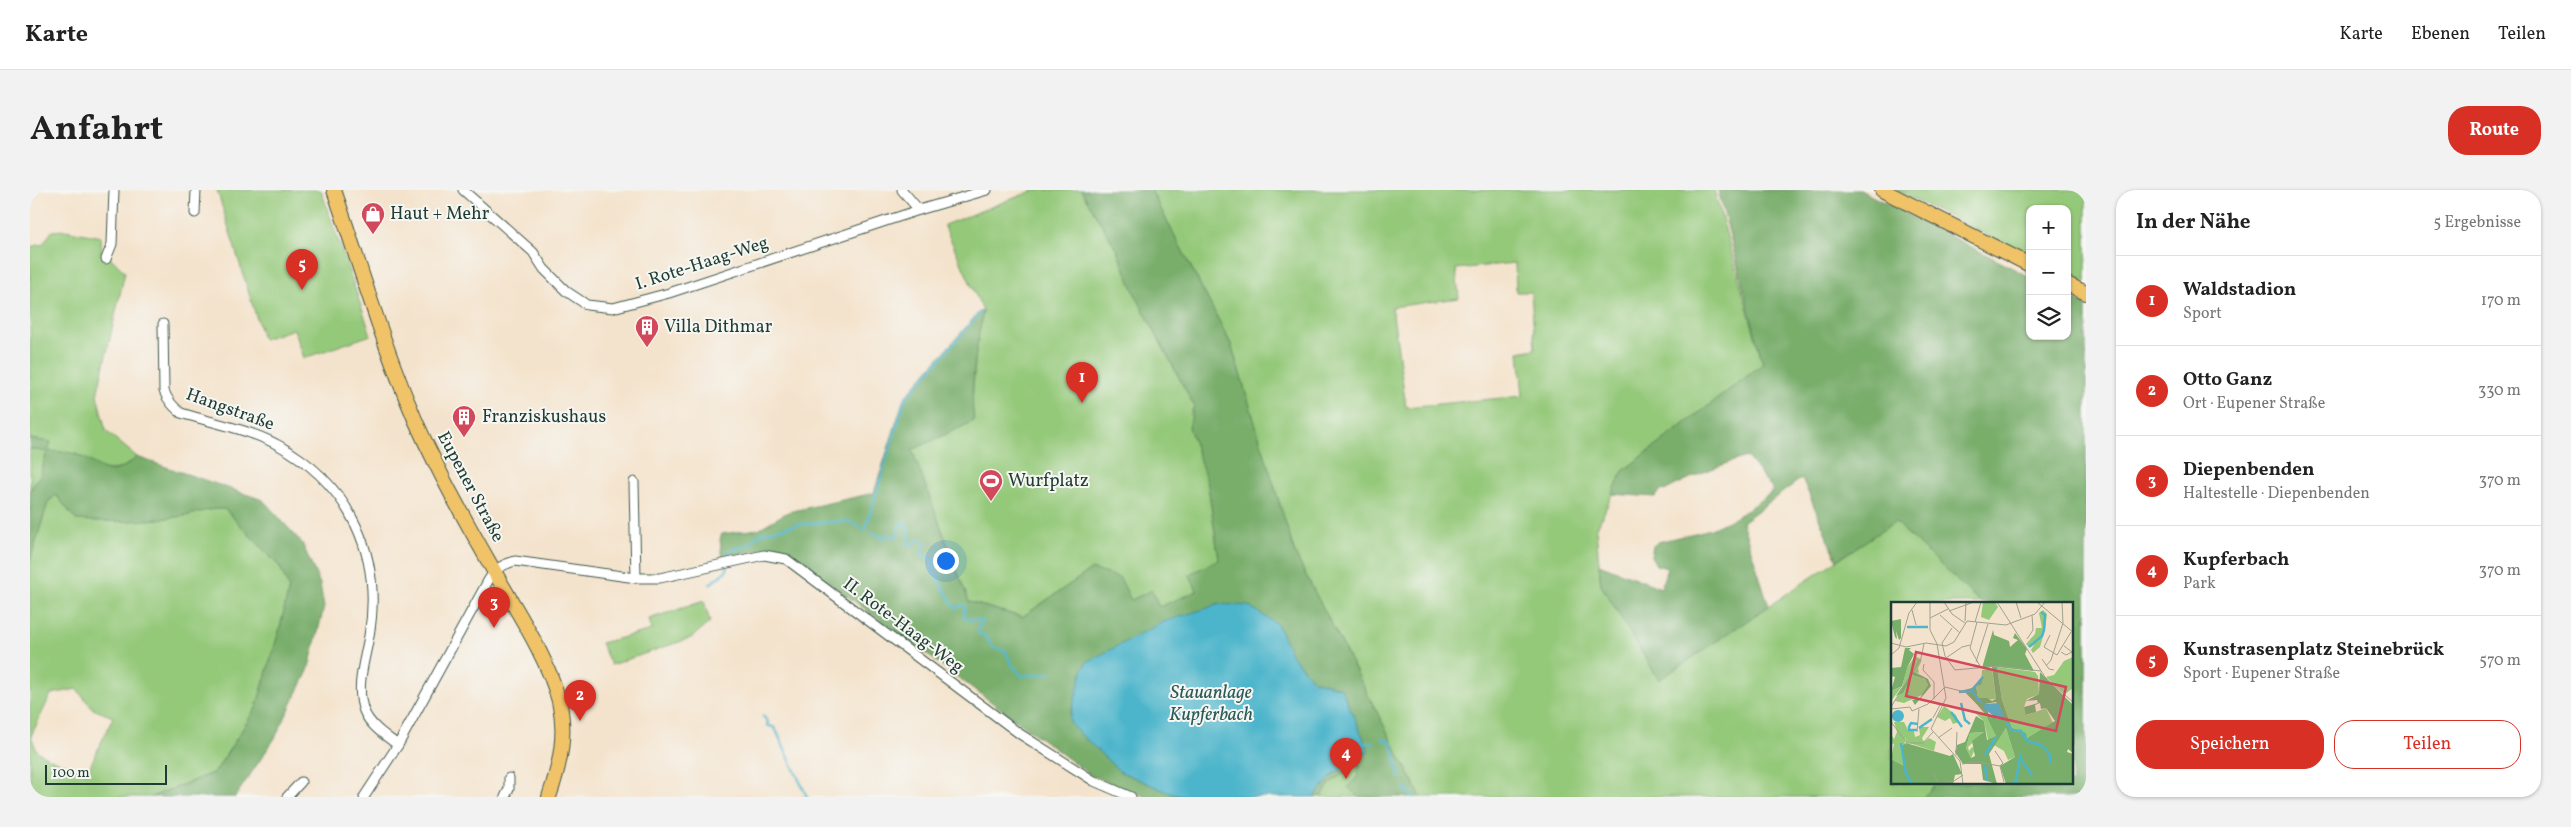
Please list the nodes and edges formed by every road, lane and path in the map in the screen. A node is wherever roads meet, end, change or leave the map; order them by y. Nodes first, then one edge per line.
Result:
1 (114, 190) edge
2 (196, 190) edge
3 (334, 190) edge
4 (463, 190) edge
5 (902, 190) edge
6 (987, 190) edge
7 (1882, 190) edge
8 (919, 210) junction
9 (195, 213) dead end
10 (106, 258) dead end
11 (2026, 263) edge
12 (2071, 286) edge
13 (2086, 292) edge
14 (163, 324) dead end
15 (634, 482) dead end
16 (494, 571) junction
17 (636, 578) junction
18 (398, 745) junction
19 (509, 778) dead end
20 (301, 782) dead end
21 (287, 797) edge
22 (364, 797) edge
23 (506, 797) edge
24 (549, 797) edge
25 (1131, 797) edge

1 - 10 street
2 - 9 street
3 - 16 main road, Eupener Straße
4 - 8 street, I. Rote-Haag-Weg
5 - 8 street
6 - 8 street, I. Rote-Haag-Weg
7 - 11 main road
12 - 13 main road
14 - 18 street, Hangstraße
15 - 17 street
16 - 17 street, II. Rote-Haag-Weg
16 - 18 street
16 - 24 main road, Eupener Straße
17 - 25 street, II. Rote-Haag-Weg
18 - 22 street
19 - 23 street
20 - 21 street

